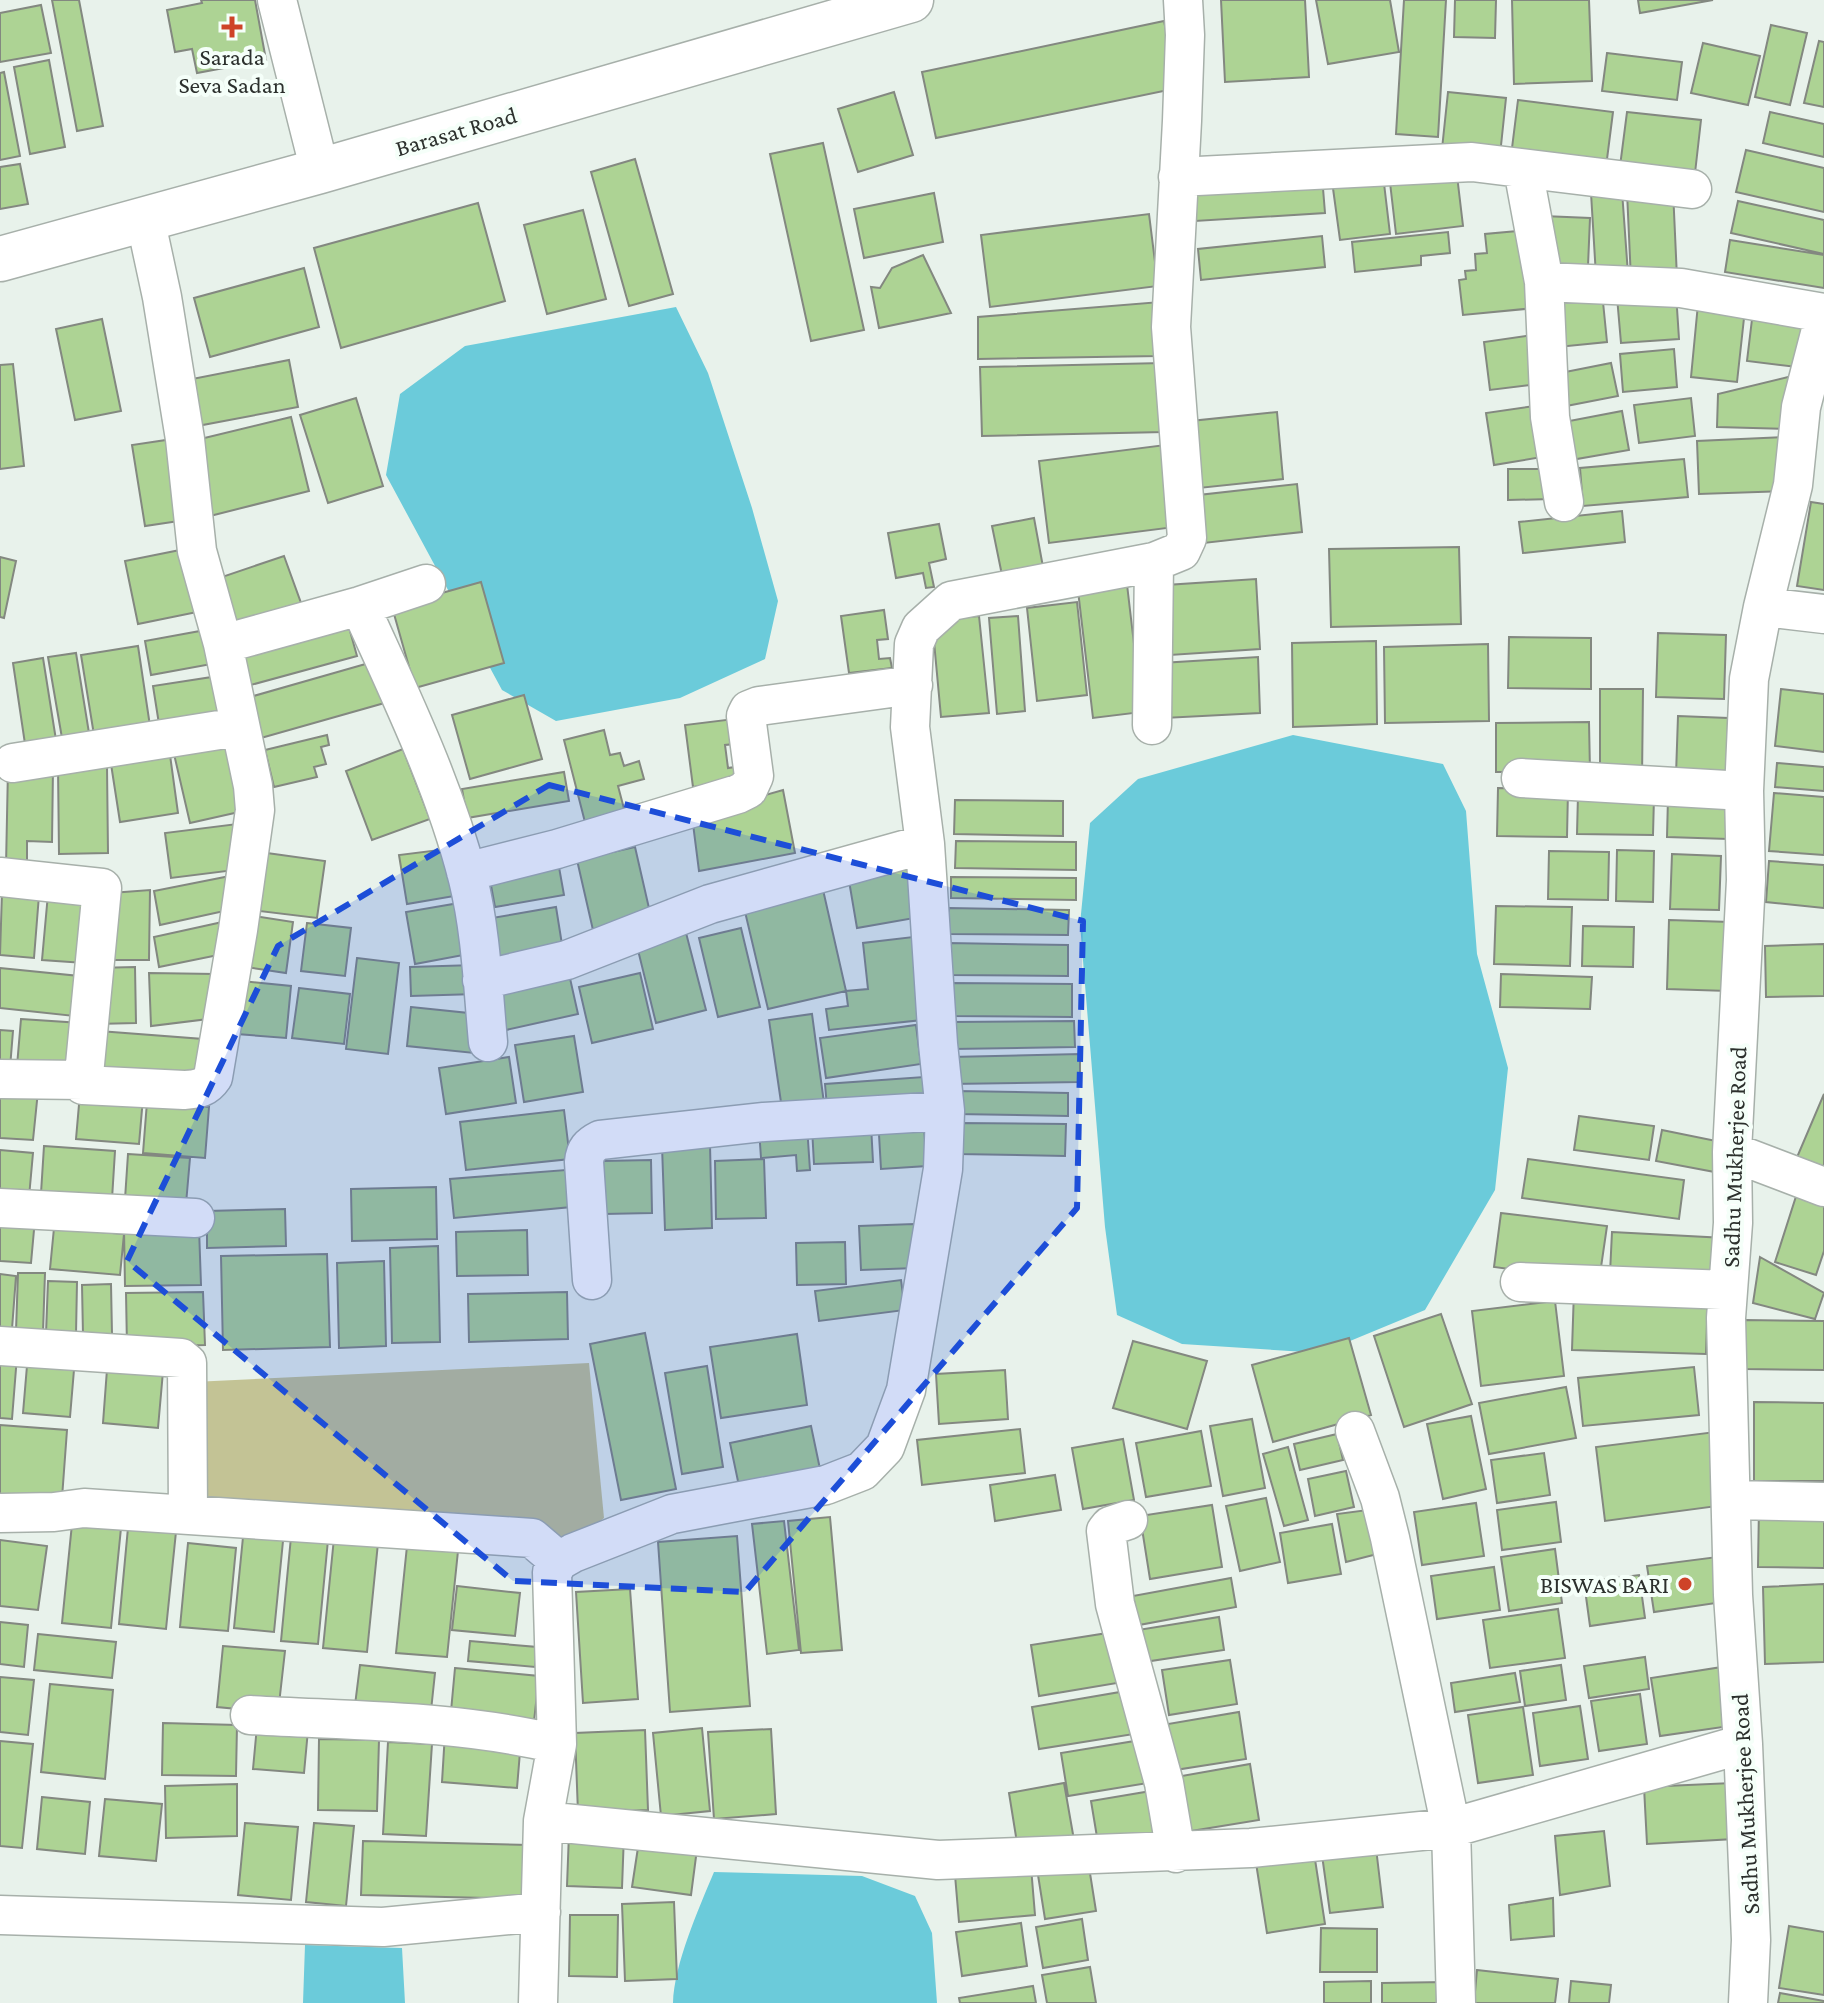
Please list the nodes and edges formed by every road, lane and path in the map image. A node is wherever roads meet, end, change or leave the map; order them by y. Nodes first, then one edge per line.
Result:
1 (277, 0) edge
2 (911, 0) edge
3 (1183, 0) edge
4 (1523, 169) junction
5 (320, 171) junction
6 (1178, 177) junction
7 (1692, 189) dead end
8 (145, 218) junction
9 (0, 259) edge
10 (1544, 282) junction
11 (1824, 316) edge
12 (1812, 408) edge
13 (1564, 502) dead end
14 (1154, 562) junction
15 (426, 584) dead end
16 (360, 606) junction
17 (1763, 607) junction
18 (1824, 614) edge
19 (223, 644) junction
20 (913, 685) junction
21 (1152, 725) dead end
22 (238, 727) junction
23 (13, 763) dead end
24 (1521, 778) dead end
25 (1744, 791) junction
26 (925, 844) junction
27 (466, 872) junction
28 (0, 877) edge
29 (482, 980) junction
30 (488, 1042) dead end
31 (0, 1079) edge
32 (83, 1080) junction
33 (945, 1111) junction
34 (1732, 1152) junction
35 (1824, 1187) edge
36 (0, 1208) edge
37 (195, 1218) dead end
38 (592, 1280) dead end
39 (1520, 1282) dead end
40 (1728, 1290) junction
41 (0, 1346) edge
42 (1355, 1431) dead end
43 (1732, 1500) junction
44 (1824, 1502) edge
45 (0, 1513) edge
46 (188, 1513) junction
47 (1128, 1520) dead end
48 (559, 1561) junction
49 (250, 1715) dead end
50 (557, 1744) junction
51 (1743, 1744) junction
52 (543, 1821) junction
53 (1451, 1828) junction
54 (1176, 1853) junction
55 (541, 1912) junction
56 (0, 1915) edge
57 (538, 2003) edge
58 (1456, 2003) edge
59 (1748, 2003) edge

1 - 5 street
2 - 5 main road, Barasat Road
3 - 6 street
4 - 6 street
4 - 7 street
4 - 10 street
5 - 8 main road, Barasat Road
6 - 14 street
8 - 9 main road, Barasat Road
8 - 19 street
10 - 11 street
10 - 13 street
11 - 12 street, Sadhu Mukherjee Road
12 - 17 street, Sadhu Mukherjee Road
14 - 20 street
14 - 21 street
15 - 16 street
16 - 19 street
16 - 27 street
17 - 18 street
17 - 25 street, Sadhu Mukherjee Road
19 - 22 street
20 - 26 street
20 - 27 street
22 - 23 street
22 - 32 street
24 - 25 street
25 - 34 street, Sadhu Mukherjee Road
26 - 29 street
26 - 33 street
27 - 29 street
28 - 32 street
29 - 30 street
31 - 32 street
33 - 38 street
33 - 48 street
34 - 35 street
34 - 40 street, Sadhu Mukherjee Road
36 - 37 street
39 - 40 street
40 - 43 street, Sadhu Mukherjee Road
41 - 46 street
42 - 53 street
43 - 44 street
43 - 51 street, Sadhu Mukherjee Road
45 - 46 street
46 - 48 street
47 - 54 street
48 - 50 street
49 - 50 street
50 - 52 street
51 - 53 street
51 - 59 street, Sadhu Mukherjee Road
52 - 54 street
52 - 55 street
53 - 54 street
53 - 58 street
55 - 56 street
55 - 57 street

